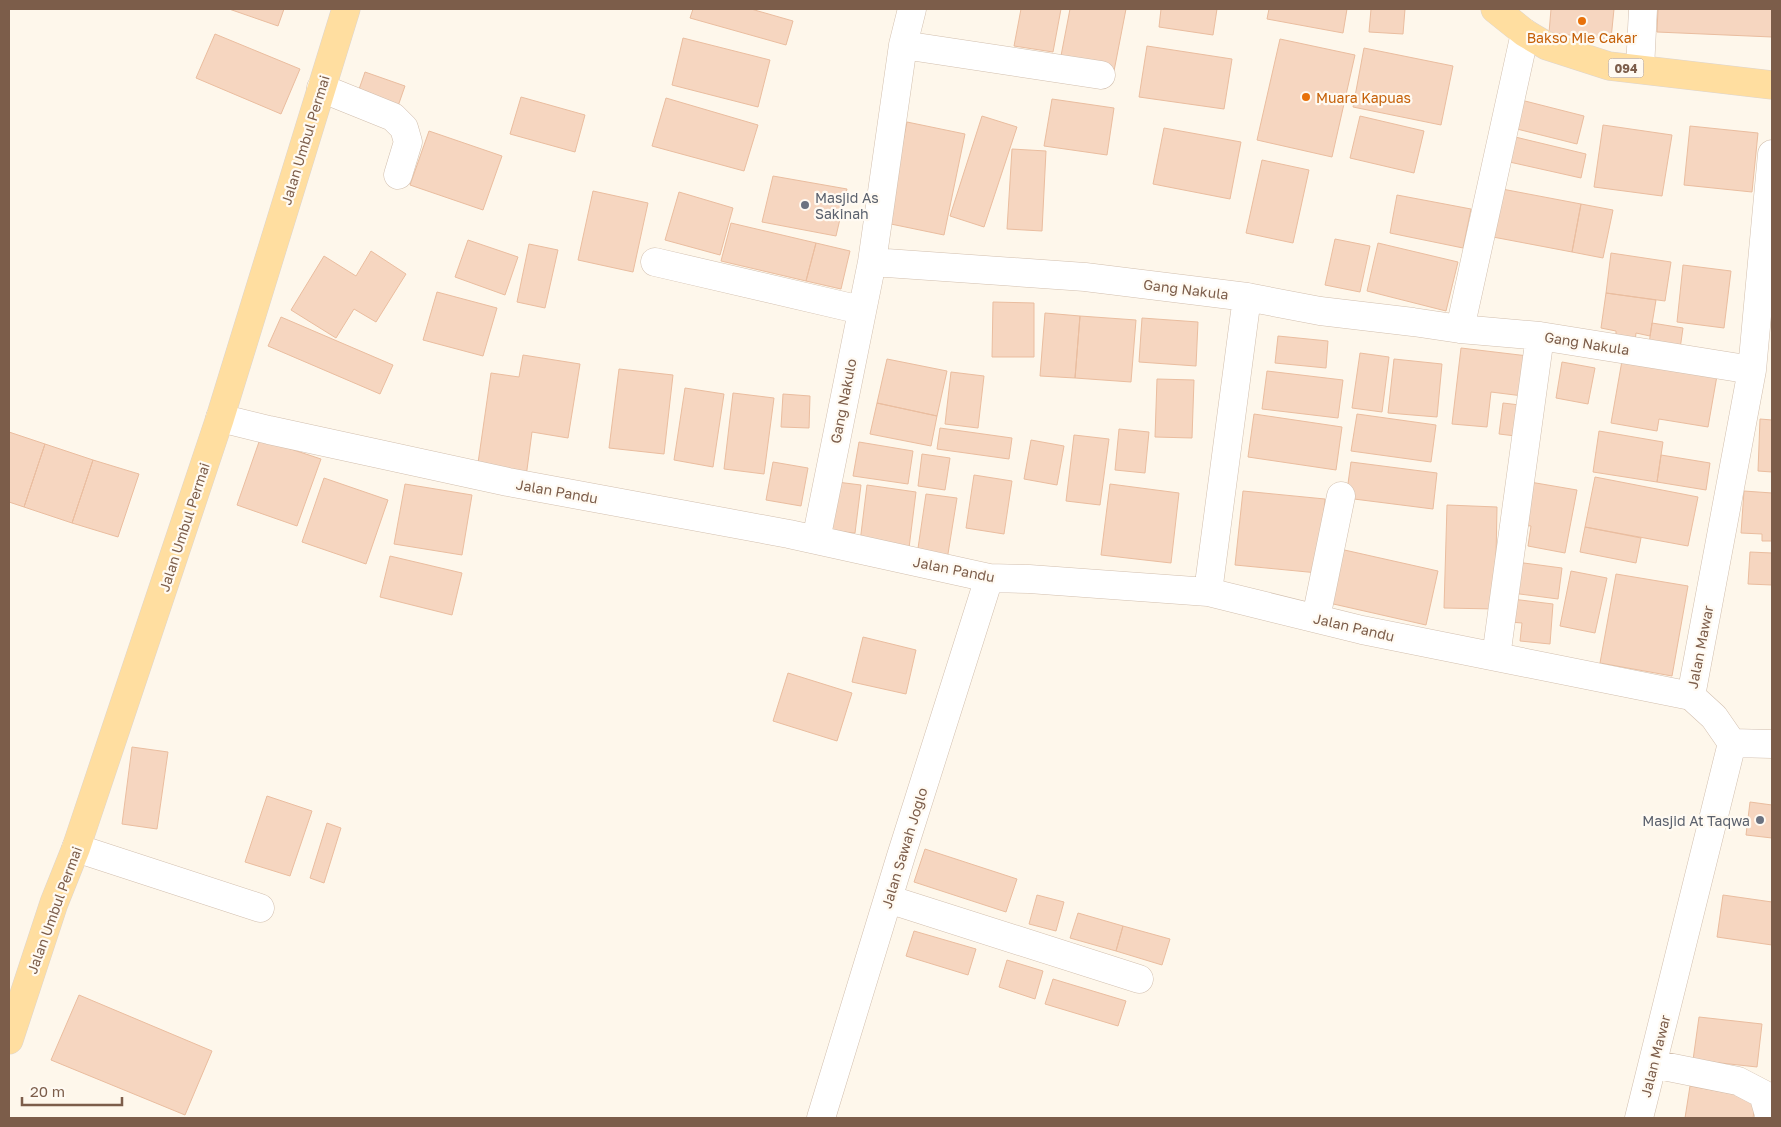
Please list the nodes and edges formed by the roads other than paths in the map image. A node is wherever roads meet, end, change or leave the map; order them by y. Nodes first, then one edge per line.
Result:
1 (346, 9) edge
2 (912, 9) edge
3 (1495, 9) edge
4 (1643, 9) edge
5 (1525, 33) junction
6 (903, 45) junction
7 (1640, 69) junction
8 (1101, 76) dead end
9 (1772, 85) edge
10 (322, 88) junction
11 (1772, 154) edge
12 (398, 175) dead end
13 (655, 262) dead end
14 (872, 262) junction
15 (1247, 297) junction
16 (861, 310) junction
17 (1460, 329) junction
18 (1540, 336) junction
19 (1752, 370) junction
20 (220, 418) junction
21 (1341, 496) dead end
22 (816, 540) junction
23 (989, 578) junction
24 (1208, 592) junction
25 (1316, 618) junction
26 (1496, 657) junction
27 (1691, 696) junction
28 (1732, 743) junction
29 (1772, 744) edge
30 (76, 848) junction
31 (888, 899) junction
32 (260, 908) dead end
33 (1139, 980) dead end
34 (9, 1040) edge
35 (1653, 1064) junction
36 (821, 1118) edge
37 (1639, 1118) edge
38 (1770, 1118) edge

1 - 10 main road, Jalan Umbul Permai
2 - 6 street
3 - 5 main road, 094
4 - 7 street
5 - 7 main road, 094
5 - 17 street
6 - 8 street
6 - 14 street
7 - 9 main road, 094
10 - 12 street
10 - 20 main road, Jalan Umbul Permai
11 - 19 street, Jalan Mawar
13 - 16 street
14 - 15 street, Gang Nakula
14 - 16 street, Gang Nakulo
15 - 17 street, Gang Nakula
15 - 24 street
16 - 22 street, Gang Nakulo
17 - 18 street, Gang Nakula
18 - 19 street, Gang Nakula
18 - 26 street
19 - 27 street, Jalan Mawar
20 - 22 street, Jalan Pandu
20 - 30 main road, Jalan Umbul Permai
21 - 25 street
22 - 23 street, Jalan Pandu
23 - 24 street, Jalan Pandu
23 - 31 street, Jalan Sawah Joglo
24 - 25 street, Jalan Pandu
25 - 26 street, Jalan Pandu
26 - 27 street, Jalan Pandu
27 - 28 street, Jalan Mawar
28 - 29 street
28 - 35 street, Jalan Mawar
30 - 32 street
30 - 34 main road, Jalan Umbul Permai
31 - 33 street
31 - 36 street, Jalan Sawah Joglo
35 - 37 street, Jalan Mawar
35 - 38 street

